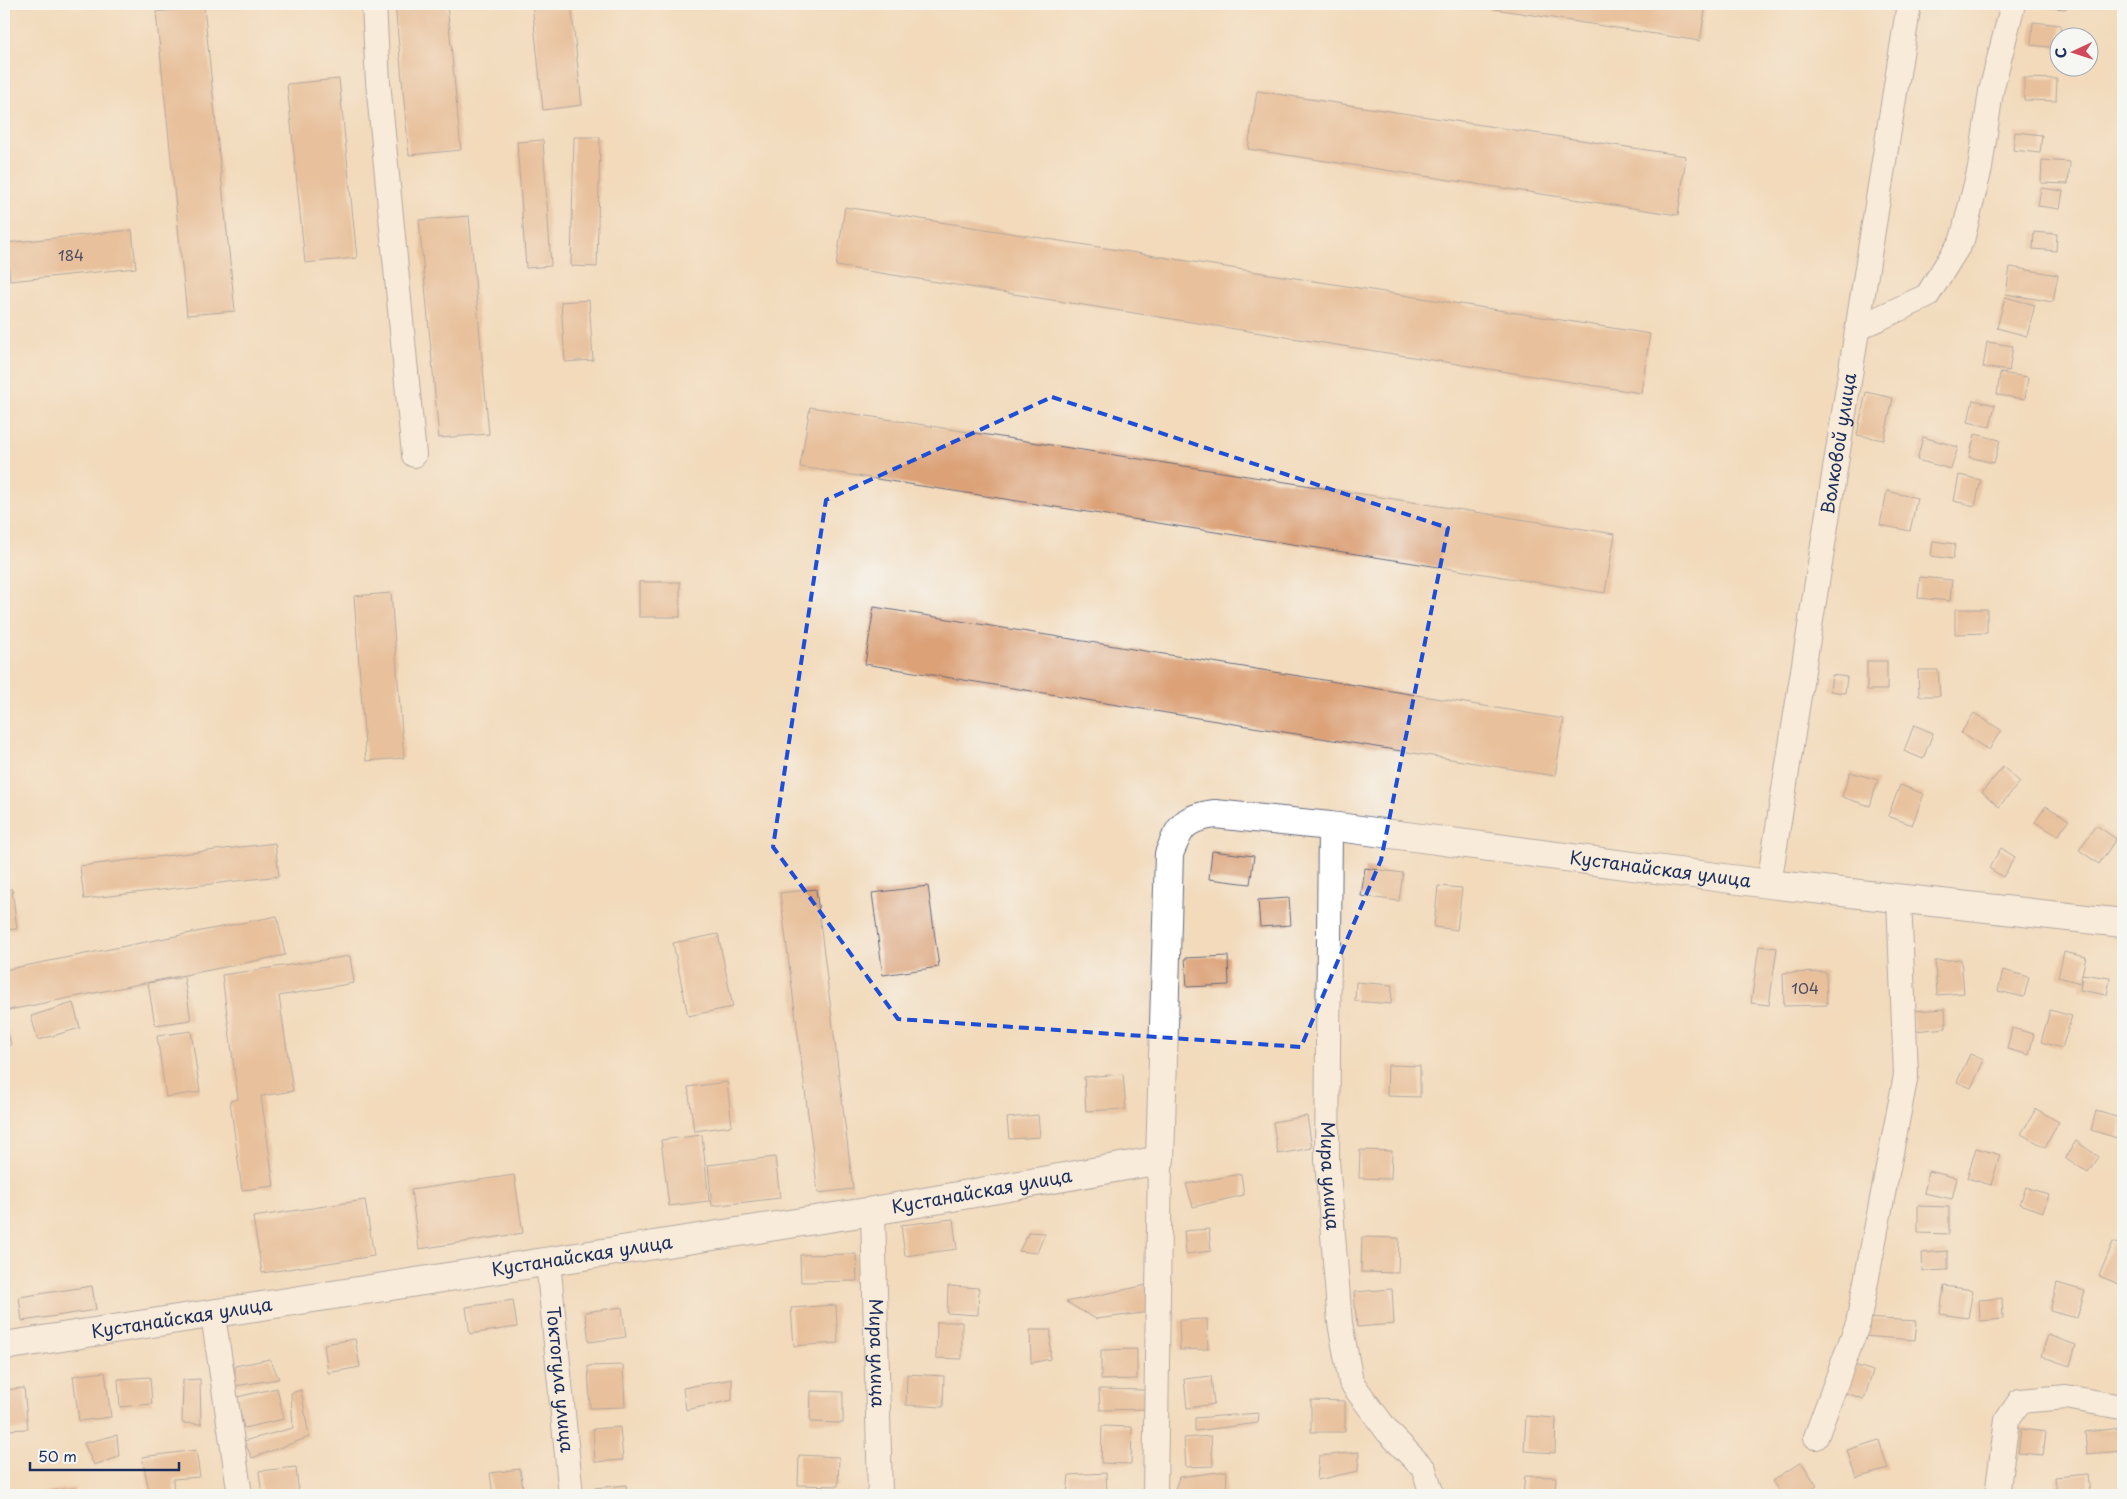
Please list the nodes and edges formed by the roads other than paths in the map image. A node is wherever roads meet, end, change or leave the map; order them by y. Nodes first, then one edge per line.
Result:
1 (374, 4) edge
2 (1909, 4) edge
3 (2013, 4) edge
4 (1858, 328) junction
5 (414, 455) dead end
6 (1330, 826) junction
7 (1769, 884) junction
8 (1899, 899) junction
9 (2123, 923) edge
10 (1160, 1160) junction
11 (873, 1211) junction
12 (548, 1262) junction
13 (213, 1315) junction
14 (4, 1346) edge
15 (2123, 1404) edge
16 (1816, 1437) dead end
17 (240, 1495) edge
18 (571, 1495) edge
19 (880, 1495) edge
20 (1155, 1495) edge
21 (1432, 1495) edge
22 (1996, 1495) edge

1 - 5 street
2 - 4 street, Волковой улица
3 - 4 street
4 - 7 street, Волковой улица
6 - 7 street, Кустанайская улица
6 - 10 street, Кустанайская улица
6 - 21 street, Мира улица
7 - 8 street, Кустанайская улица
8 - 9 street, Кустанайская улица
8 - 16 street
10 - 11 street, Кустанайская улица
10 - 20 street
11 - 12 street, Кустанайская улица
11 - 19 street, Мира улица
12 - 13 street, Кустанайская улица
12 - 18 street, Токтогула улица
13 - 14 street, Кустанайская улица
13 - 17 street
15 - 22 street

